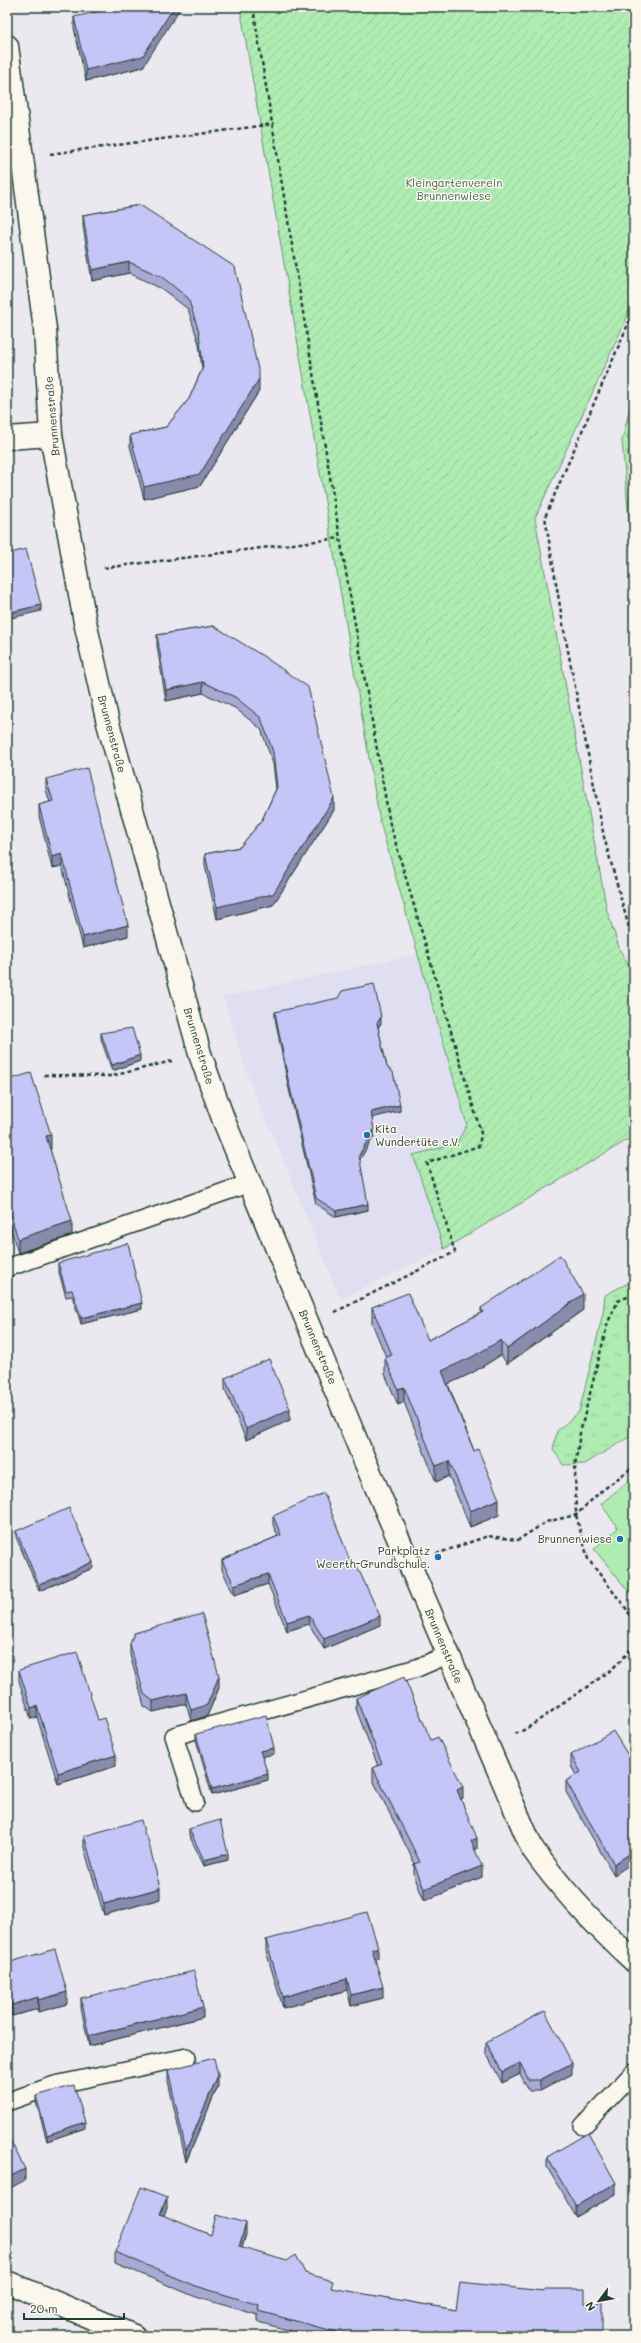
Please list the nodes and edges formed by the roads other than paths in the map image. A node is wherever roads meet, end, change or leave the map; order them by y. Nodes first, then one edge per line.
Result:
1 (7, 46) edge
2 (51, 435) junction
3 (7, 438) edge
4 (250, 1184) junction
5 (7, 1268) edge
6 (447, 1655) junction
7 (195, 1802) dead end
8 (634, 1961) edge
9 (187, 2057) dead end
10 (634, 2072) edge
11 (7, 2102) edge
12 (583, 2126) dead end
13 (7, 2282) edge
14 (134, 2336) edge

1 - 2 street, Brunnenstraße
2 - 3 street
2 - 4 street, Brunnenstraße
4 - 5 lane
4 - 6 street, Brunnenstraße
6 - 7 lane
6 - 8 street, Brunnenstraße
9 - 11 lane
10 - 12 lane
13 - 14 street

